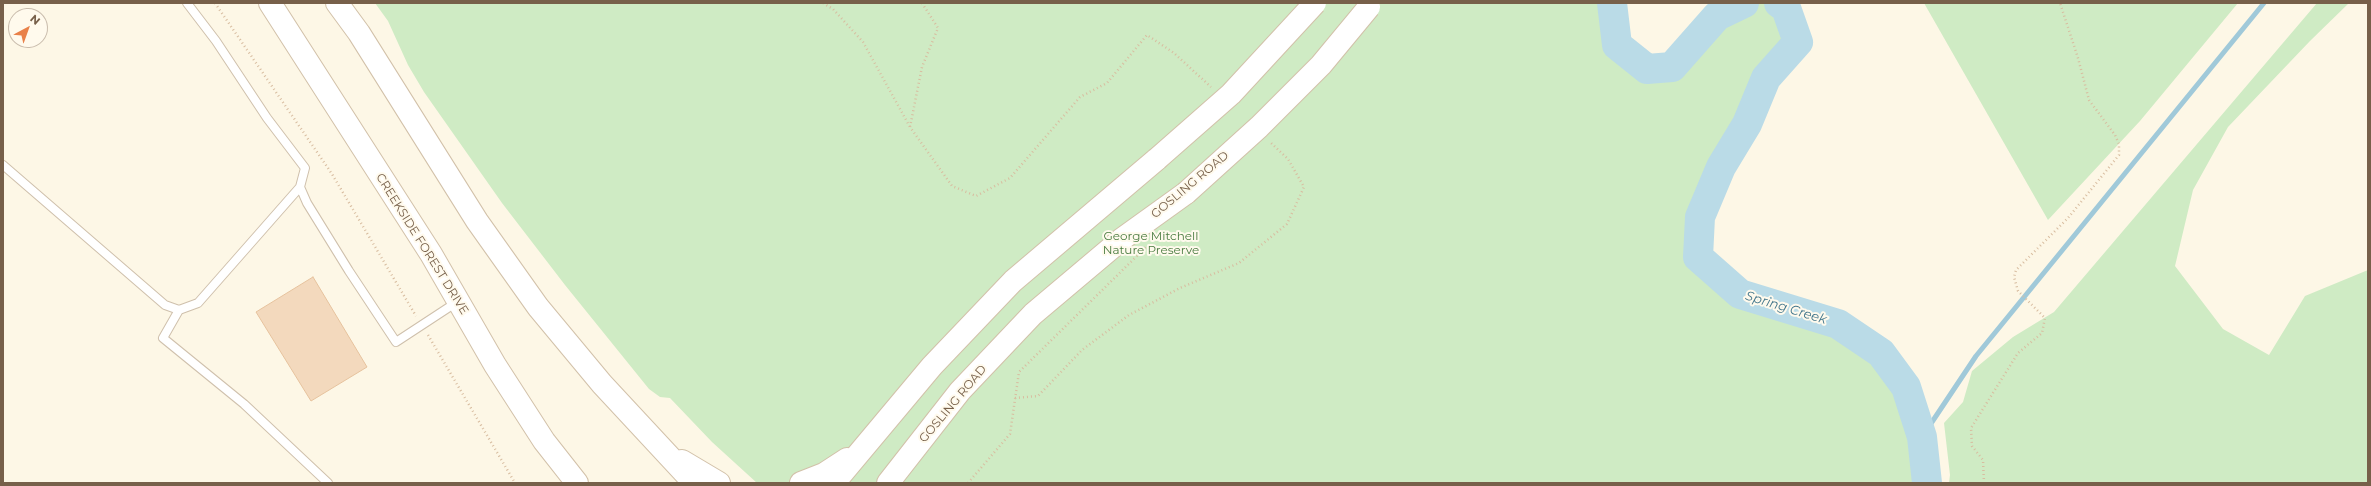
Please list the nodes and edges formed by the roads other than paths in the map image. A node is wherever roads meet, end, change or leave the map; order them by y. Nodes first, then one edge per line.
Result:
1 (187, 3) edge
2 (270, 3) edge
3 (337, 3) edge
4 (1315, 3) edge
5 (1373, 3) edge
6 (3, 165) edge
7 (300, 187) junction
8 (458, 301) junction
9 (179, 310) junction
10 (864, 447) junction
11 (665, 450) junction
12 (328, 483) edge
13 (577, 483) edge
14 (694, 483) edge
15 (719, 483) edge
16 (801, 483) edge
17 (834, 483) edge
18 (888, 483) edge

1 - 7 lane
2 - 8 main road, CREEKSIDE FOREST DRIVE
3 - 11 main road
4 - 10 main road, bridge
5 - 18 main road, GOSLING ROAD, bridge
6 - 9 lane
7 - 8 lane
7 - 9 lane
8 - 13 main road, CREEKSIDE FOREST DRIVE
9 - 12 lane
10 - 16 main road
10 - 17 main road
11 - 14 main road
11 - 15 main road

